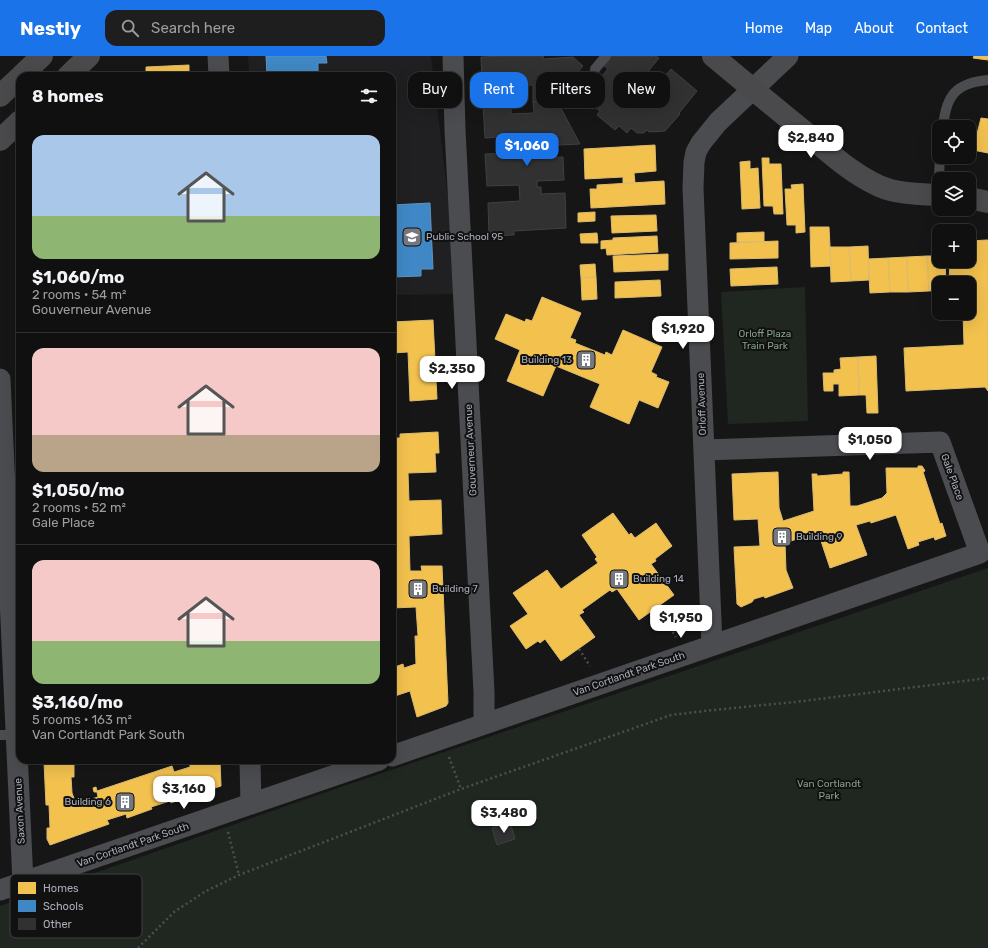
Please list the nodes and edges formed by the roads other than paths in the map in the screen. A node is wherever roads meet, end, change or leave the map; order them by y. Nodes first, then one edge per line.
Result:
1 (42, 56) edge
2 (89, 56) edge
3 (218, 56) edge
4 (453, 56) edge
5 (606, 56) edge
6 (713, 56) edge
7 (788, 56) edge
8 (595, 69) dead end
9 (24, 72) edge
10 (72, 72) edge
11 (219, 72) edge
12 (16, 80) edge
13 (988, 80) edge
14 (752, 89) junction
15 (0, 96) edge
16 (944, 120) edge
17 (16, 125) edge
18 (0, 140) edge
19 (932, 195) edge
20 (976, 199) edge
21 (988, 202) edge
22 (0, 380) edge
23 (704, 450) junction
24 (4, 550) edge
25 (980, 553) joint
26 (712, 646) junction
27 (484, 724) junction
28 (8, 735) edge
29 (396, 755) edge
30 (250, 764) edge
31 (367, 764) edge
32 (251, 804) junction
33 (22, 874) edge
34 (49, 874) edge
35 (10, 887) edge
36 (0, 890) edge

1 - 9 main road
2 - 10 main road
3 - 11 street
4 - 27 street, Gouverneur Avenue
5 - 8 lane
6 - 14 main road
7 - 14 street, Orloff Avenue
12 - 15 main road
13 - 16 lane
14 - 19 main road
14 - 23 street, Orloff Avenue
17 - 18 main road
20 - 21 main road
22 - 24 street, Saxon Avenue
23 - 25 street, Gale Place
23 - 26 street, Orloff Avenue
24 - 28 street, Saxon Avenue
25 - 26 street, Van Cortlandt Park South
26 - 27 street, Van Cortlandt Park South
27 - 29 street, Van Cortlandt Park South
28 - 33 street, Saxon Avenue
30 - 32 street
31 - 32 street, Van Cortlandt Park South
32 - 34 street, Van Cortlandt Park South
35 - 36 street, Van Cortlandt Park South

